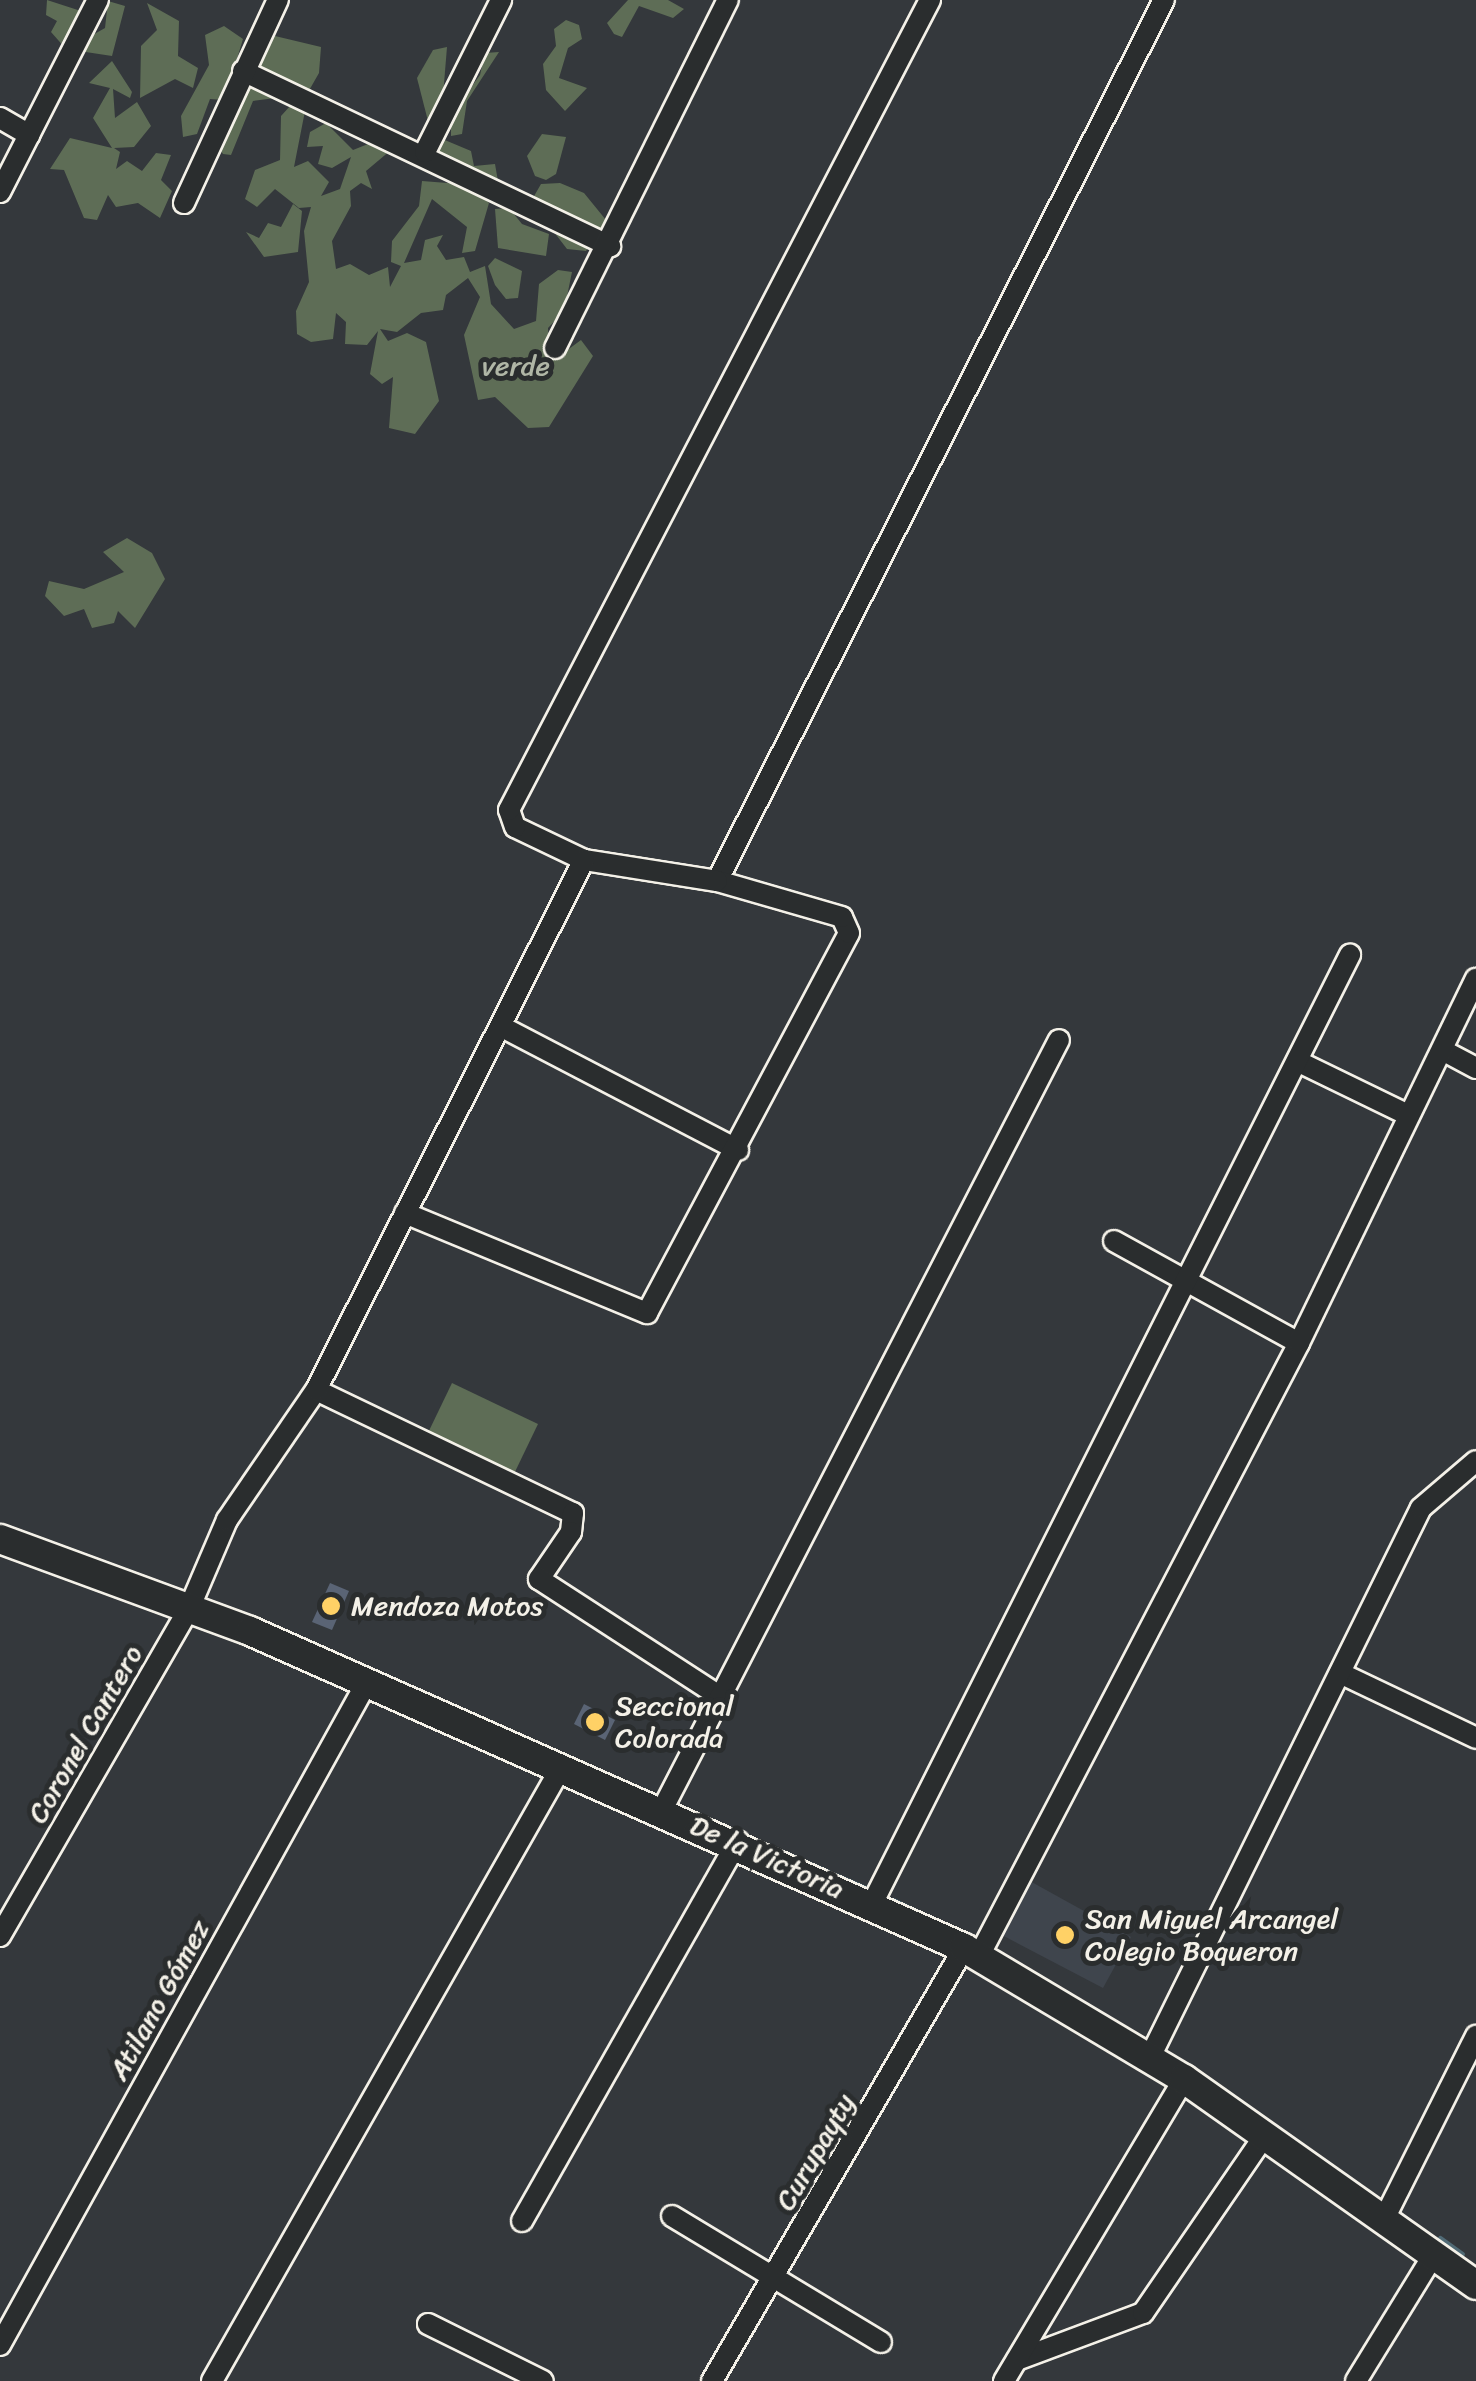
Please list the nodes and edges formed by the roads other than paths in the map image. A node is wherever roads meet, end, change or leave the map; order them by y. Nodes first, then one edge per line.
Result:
1 (98, 0) edge
2 (278, 0) edge
3 (501, 0) edge
4 (728, 0) edge
5 (930, 0) edge
6 (1164, 0) edge
7 (243, 71) junction
8 (0, 118) edge
9 (30, 134) junction
10 (425, 152) junction
11 (0, 192) edge
12 (184, 203) dead end
13 (610, 246) junction
14 (555, 348) dead end
15 (584, 860) junction
16 (717, 882) junction
17 (1350, 955) dead end
18 (1476, 979) edge
19 (504, 1028) junction
20 (1060, 1040) dead end
21 (1444, 1050) junction
22 (1297, 1061) junction
23 (1476, 1068) edge
24 (1408, 1116) junction
25 (738, 1150) junction
26 (404, 1213) junction
27 (1114, 1241) dead end
28 (1188, 1282) junction
29 (1299, 1342) junction
30 (316, 1390) junction
31 (1476, 1461) edge
32 (0, 1539) edge
33 (188, 1611) junction
34 (1340, 1673) junction
35 (367, 1682) junction
36 (722, 1698) junction
37 (1476, 1738) edge
38 (562, 1766) junction
39 (662, 1810) junction
40 (738, 1842) junction
41 (872, 1904) junction
42 (0, 1936) edge
43 (971, 1952) junction
44 (1476, 2036) edge
45 (1149, 2059) junction
46 (1184, 2079) junction
47 (1265, 2135) junction
48 (672, 2216) dead end
49 (1385, 2218) junction
50 (522, 2221) dead end
51 (1434, 2254) junction
52 (775, 2276) junction
53 (1476, 2286) edge
54 (428, 2324) dead end
55 (881, 2342) dead end
56 (0, 2344) edge
57 (1017, 2360) junction
58 (212, 2381) edge
59 (543, 2381) edge
60 (712, 2381) edge
61 (1004, 2381) edge
62 (1356, 2381) edge

1 - 9 street
2 - 7 street
3 - 10 street
4 - 13 street
5 - 15 street
6 - 16 street
7 - 10 street
7 - 12 street
8 - 9 street
9 - 11 street
10 - 13 street
13 - 14 street
15 - 16 street
15 - 19 street, Coronel Cantero
16 - 25 street
17 - 22 street
18 - 21 street, Curupayty
19 - 25 street
19 - 26 street, Coronel Cantero
20 - 36 street
21 - 23 street
21 - 24 street, Curupayty
22 - 24 street
22 - 28 street
24 - 29 street, Curupayty
25 - 26 street
26 - 30 street, Coronel Cantero
27 - 28 street
28 - 29 street
28 - 41 street
29 - 43 street, Curupayty
30 - 33 street, Coronel Cantero
30 - 36 street
31 - 34 street
32 - 33 main road, De la Victoria
33 - 35 main road, De la Victoria
33 - 42 street, Coronel Cantero
34 - 37 street
34 - 45 street
35 - 38 main road, De la Victoria
35 - 56 street, Atilano Gómez
36 - 39 street
38 - 39 main road, De la Victoria
38 - 58 street
39 - 40 main road, De la Victoria
40 - 41 main road, De la Victoria
40 - 50 street
41 - 43 main road, De la Victoria
43 - 45 main road, De la Victoria
43 - 52 street, Curupayty
44 - 49 street
45 - 46 main road, De la Victoria
46 - 47 main road, De la Victoria
46 - 57 street
47 - 49 main road, De la Victoria
47 - 57 street
48 - 52 street
49 - 51 main road, De la Victoria
51 - 53 main road, De la Victoria
51 - 62 street
52 - 55 street
52 - 60 street, Curupayty
54 - 59 street
57 - 61 street

